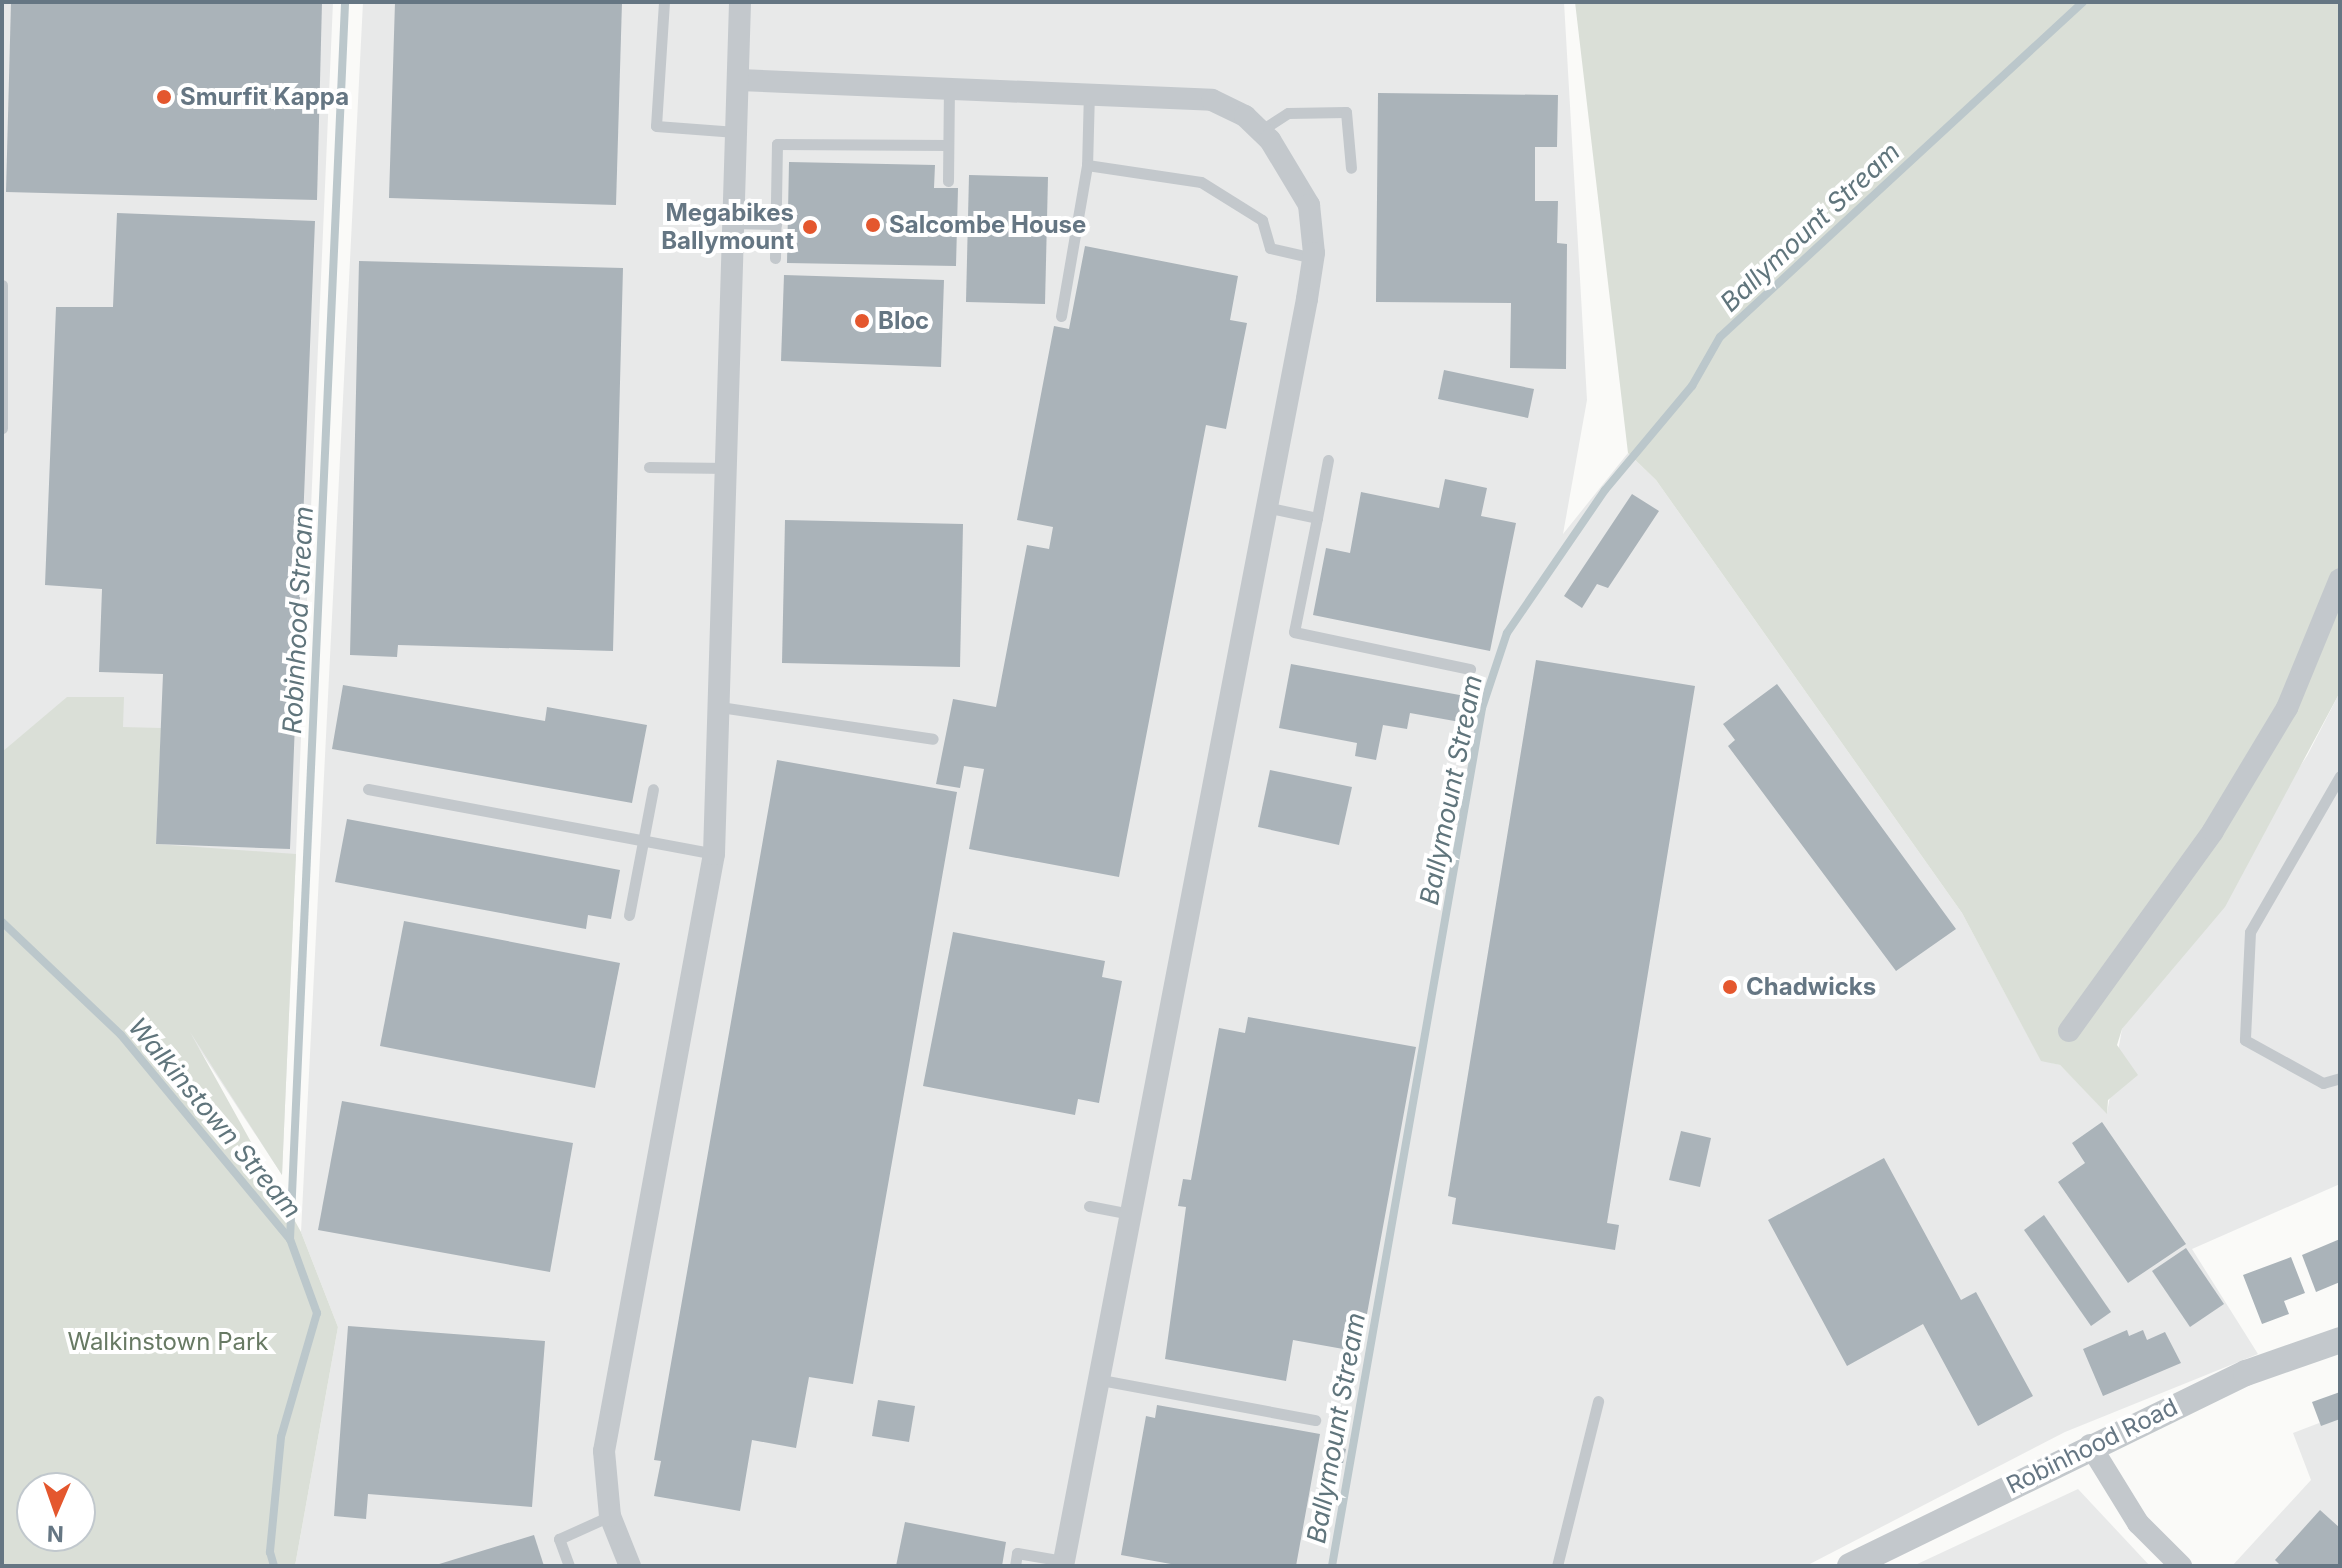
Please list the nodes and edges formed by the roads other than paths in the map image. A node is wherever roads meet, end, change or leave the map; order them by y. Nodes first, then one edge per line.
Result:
1 (664, 2) edge
2 (740, 2) edge
3 (739, 80) junction
4 (949, 87) junction
5 (1089, 91) junction
6 (1260, 131) junction
7 (737, 132) junction
8 (948, 145) junction
9 (1087, 165) junction
10 (1351, 168) dead end
11 (948, 181) dead end
12 (734, 223) junction
13 (776, 224) junction
14 (775, 258) dead end
15 (1313, 258) junction
16 (2, 285) edge
17 (1061, 316) dead end
18 (2, 428) edge
19 (1328, 460) dead end
20 (649, 467) dead end
21 (727, 468) junction
22 (1265, 507) junction
23 (1317, 518) junction
24 (2340, 579) edge
25 (1470, 669) dead end
26 (720, 707) junction
27 (933, 739) dead end
28 (2340, 776) edge
29 (368, 789) dead end
30 (653, 789) dead end
31 (643, 841) junction
32 (714, 854) junction
33 (629, 915) dead end
34 (2069, 1031) dead end
35 (2340, 1078) edge
36 (1089, 1206) dead end
37 (1131, 1214) junction
38 (2340, 1340) edge
39 (1101, 1380) junction
40 (1598, 1401) dead end
41 (1315, 1420) dead end
42 (2090, 1445) junction
43 (610, 1516) junction
44 (1064, 1564) edge
45 (569, 1566) edge
46 (630, 1566) edge
47 (1015, 1566) edge
48 (1557, 1566) edge
49 (1850, 1566) edge
50 (2181, 1566) edge

1 - 7 lane
2 - 3 street
3 - 4 street
3 - 7 street
4 - 5 street
4 - 8 lane
5 - 6 street
5 - 9 lane
6 - 10 lane
6 - 15 street
7 - 12 street
8 - 11 lane
8 - 13 lane
9 - 15 lane
9 - 17 lane
12 - 13 lane
12 - 21 street
13 - 14 lane
15 - 22 street
16 - 18 lane
19 - 23 lane
20 - 21 lane
21 - 26 street
22 - 23 lane
22 - 37 street
23 - 25 lane
24 - 34 street
26 - 27 lane
26 - 32 street
28 - 35 lane
29 - 31 lane
30 - 31 lane
31 - 32 lane
31 - 33 lane
32 - 43 street
36 - 37 lane
37 - 39 street
38 - 42 street, Robinhood Road
39 - 41 lane
39 - 44 street
40 - 48 lane
42 - 49 street, Robinhood Road
42 - 50 street
43 - 45 lane
43 - 46 street
44 - 47 lane

